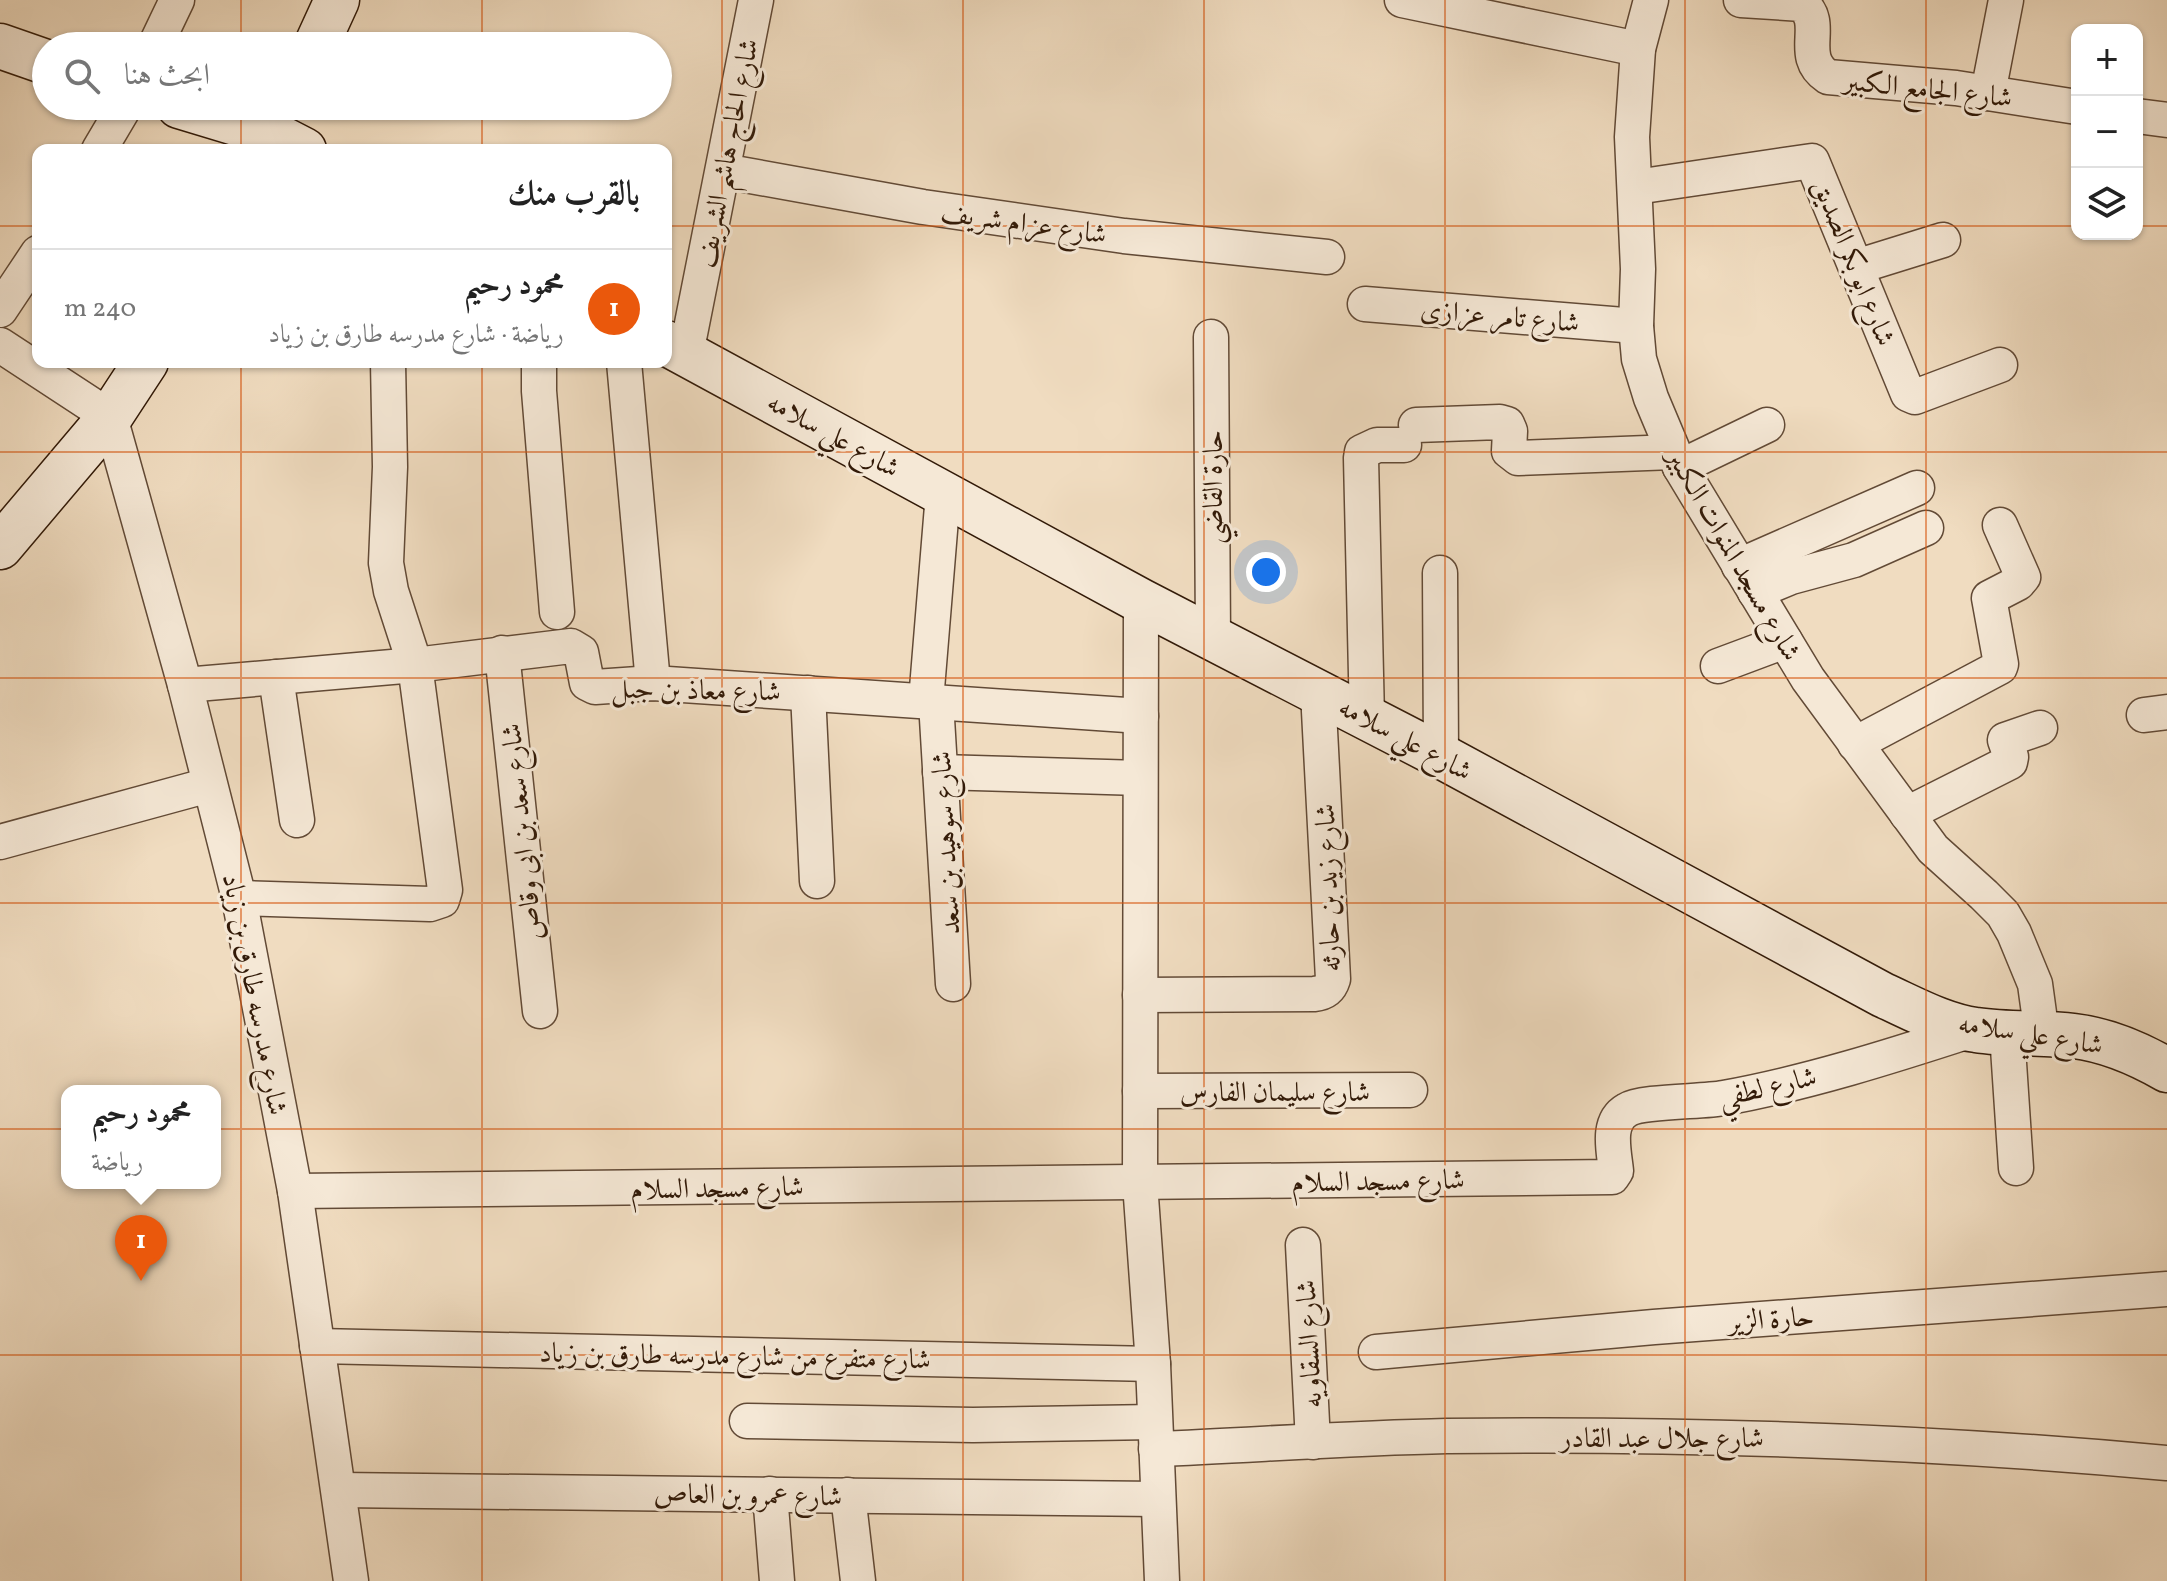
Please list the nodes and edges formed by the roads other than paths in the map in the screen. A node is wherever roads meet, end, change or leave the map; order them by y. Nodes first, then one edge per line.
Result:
1 (177, 0) edge
2 (337, 0) edge
3 (756, 0) edge
4 (1402, 0) edge
5 (1651, 0) edge
6 (1741, 0) edge
7 (2006, 0) edge
8 (162, 32) edge
9 (322, 32) edge
10 (0, 46) edge
11 (1638, 49) junction
12 (32, 57) edge
13 (1988, 93) junction
14 (2071, 106) edge
15 (2143, 117) edge
16 (117, 120) edge
17 (230, 120) edge
18 (2167, 120) edge
19 (284, 135) edge
20 (103, 144) edge
21 (723, 171) junction
22 (1636, 187) junction
23 (1943, 240) dead end
24 (1327, 257) dead end
25 (32, 262) edge
26 (1856, 267) junction
27 (1365, 304) dead end
28 (0, 310) edge
29 (1636, 326) junction
30 (1211, 337) dead end
31 (0, 345) edge
32 (676, 348) edge
33 (2000, 365) dead end
34 (32, 366) edge
35 (35, 368) edge
36 (142, 368) edge
37 (388, 368) edge
38 (539, 368) edge
39 (625, 368) edge
40 (110, 417) junction
41 (1767, 425) dead end
42 (1676, 459) junction
43 (1917, 488) dead end
44 (943, 494) junction
45 (2000, 525) dead end
46 (1926, 528) dead end
47 (0, 547) edge
48 (1440, 573) dead end
49 (1747, 579) junction
50 (1141, 601) junction
51 (557, 612) dead end
52 (1213, 637) junction
53 (1785, 641) junction
54 (502, 653) junction
55 (415, 665) junction
56 (1718, 666) dead end
57 (276, 677) junction
58 (653, 683) junction
59 (185, 685) junction
60 (1318, 692) junction
61 (808, 693) junction
62 (931, 701) junction
63 (1141, 716) junction
64 (1367, 718) junction
65 (2040, 728) dead end
66 (1855, 744) junction
67 (1441, 756) junction
68 (940, 772) junction
69 (1140, 778) junction
70 (209, 785) junction
71 (1907, 814) junction
72 (297, 820) dead end
73 (0, 842) edge
74 (817, 881) dead end
75 (239, 898) junction
76 (953, 984) dead end
77 (1140, 995) junction
78 (540, 1011) dead end
79 (2007, 1032) junction
80 (2167, 1070) edge
81 (1410, 1090) dead end
82 (1140, 1091) junction
83 (2016, 1168) dead end
84 (1615, 1175) joint
85 (1140, 1183) junction
86 (295, 1191) junction
87 (1303, 1245) dead end
88 (2167, 1289) edge
89 (317, 1346) junction
90 (1376, 1352) dead end
91 (1153, 1364) junction
92 (747, 1421) dead end
93 (1155, 1436) junction
94 (1313, 1442) junction
95 (2167, 1463) edge
96 (339, 1490) junction
97 (770, 1494) junction
98 (848, 1495) junction
99 (1158, 1499) junction
100 (351, 1581) edge
101 (777, 1581) edge
102 (858, 1581) edge
103 (1162, 1581) edge

1 - 8 street
2 - 9 street
3 - 21 street, شارع الحاج هاشم الشريف
4 - 11 street
5 - 11 street, شارع مسجد المنوات الكبير
6 - 13 street, شارع الجامع الكبير
7 - 13 street
10 - 12 street
11 - 22 street, شارع مسجد المنوات الكبير
13 - 14 street, شارع الجامع الكبير
15 - 18 street
16 - 20 street
17 - 19 street
21 - 24 street, شارع عزام شريف
21 - 32 street, شارع الحاج هاشم الشريف
22 - 26 street, شارع ابو بكر الصديق
22 - 29 street, شارع مسجد المنوات الكبير
23 - 26 street
25 - 28 street
26 - 33 street, شارع ابو بكر الصديق
27 - 29 street, شارع تامر عزازى
29 - 42 street, شارع مسجد المنوات الكبير
30 - 52 street, حارة القاضي
31 - 34 street
32 - 44 street, شارع علي سلامه
35 - 40 street
36 - 40 street
37 - 55 street
38 - 51 street
39 - 58 street
40 - 47 street
40 - 59 street, شارع مدرسه طارق بن زياد
41 - 42 street
42 - 49 street, شارع مسجد المنوات الكبير
42 - 64 street
43 - 49 street
44 - 50 street, شارع علي سلامه
44 - 62 street, شارع سوهيد بن سعد
45 - 66 street
46 - 49 street
48 - 67 street
49 - 53 street, شارع مسجد المنوات الكبير
50 - 52 street, شارع علي سلامه
50 - 63 street
52 - 60 street, شارع علي سلامه
53 - 56 street
53 - 66 street, شارع مسجد المنوات الكبير
54 - 55 street, شارع معاذ بن جبل
54 - 58 street, شارع معاذ بن جبل
54 - 78 street, شارع سعد بن ابى وقاص
55 - 57 street, شارع معاذ بن جبل
55 - 75 street
57 - 59 street, شارع معاذ بن جبل
57 - 72 street
58 - 61 street, شارع معاذ بن جبل
59 - 70 street, شارع مدرسه طارق بن زياد
60 - 64 street, شارع علي سلامه
60 - 77 street, شارع زيد بن حارثه
61 - 62 street, شارع معاذ بن جبل
61 - 74 street
62 - 63 street, شارع معاذ بن جبل
62 - 68 street, شارع سوهيد بن سعد
63 - 69 street
64 - 67 street, شارع علي سلامه
65 - 71 street
66 - 71 street, شارع مسجد المنوات الكبير
67 - 79 street, شارع علي سلامه
68 - 69 street
68 - 76 street, شارع سوهيد بن سعد
69 - 77 street
70 - 73 street
70 - 75 street, شارع مدرسه طارق بن زياد
71 - 79 street, شارع مسجد المنوات الكبير
75 - 86 street, شارع مدرسه طارق بن زياد
77 - 82 street
79 - 80 street, شارع علي سلامه
79 - 83 street, شارع مسجد المنوات الكبير
79 - 84 street, شارع لطفي
81 - 82 street, شارع سليمان الفارس
82 - 85 street
84 - 85 street, شارع مسجد السلام
85 - 86 street, شارع مسجد السلام
85 - 91 street
86 - 89 street, شارع مدرسه طارق بن زياد
87 - 94 street, شارع السقاويه
88 - 90 street, حارة الزير
89 - 91 street, شارع متفرع من شارع مدرسه طارق بن زياد
89 - 96 street, شارع مدرسه طارق بن زياد
91 - 93 street
92 - 93 street, شارع جلال عبد القادر
93 - 94 street, شارع جلال عبد القادر
93 - 99 street
94 - 95 street, شارع جلال عبد القادر
96 - 97 street, شارع عمرو بن العاص
96 - 100 street, شارع مدرسه طارق بن زياد
97 - 98 street, شارع عمرو بن العاص
97 - 101 street
98 - 99 street, شارع عمرو بن العاص
98 - 102 street
99 - 103 street

